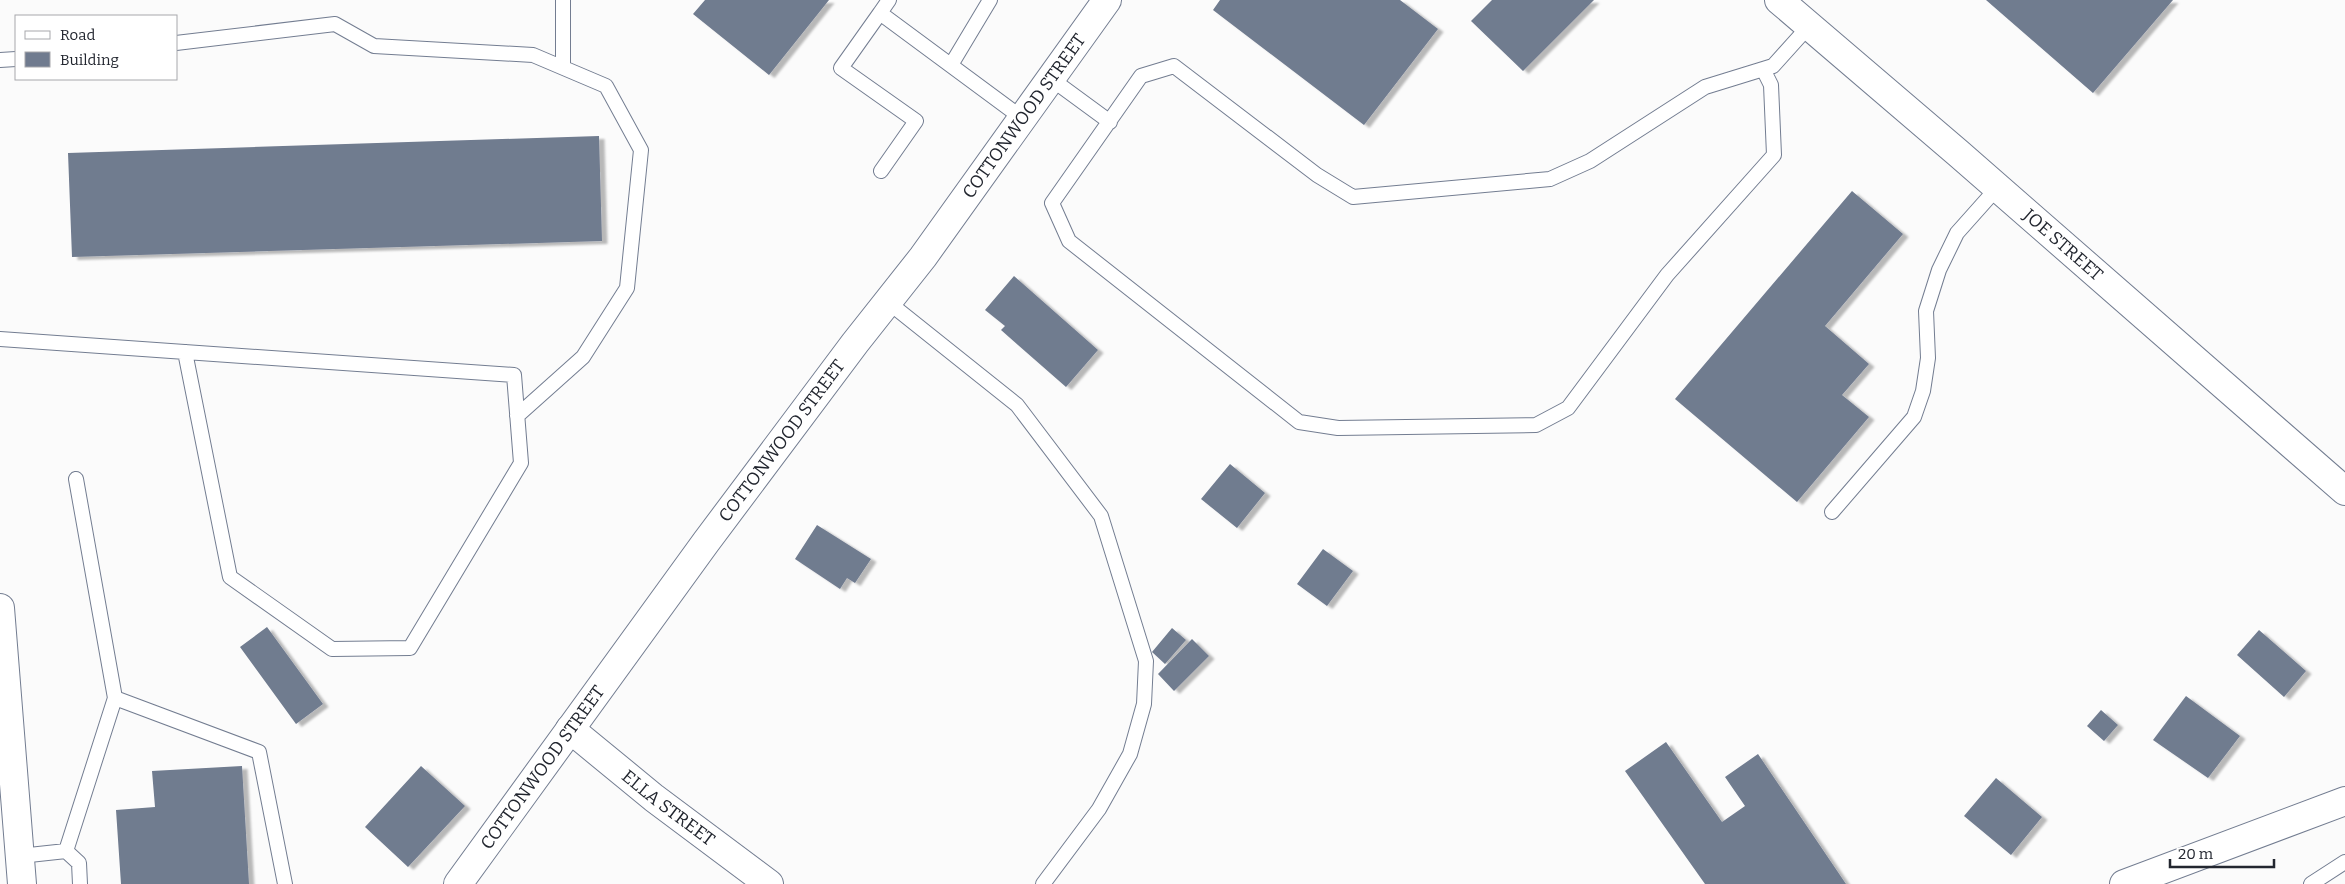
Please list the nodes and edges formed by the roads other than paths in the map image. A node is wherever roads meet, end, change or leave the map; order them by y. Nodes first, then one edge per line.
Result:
1 (563, 0) edge
2 (889, 0) edge
3 (990, 0) edge
4 (1106, 0) edge
5 (1779, 0) edge
6 (880, 13) junction
7 (1809, 26) junction
8 (178, 43) edge
9 (15, 59) edge
10 (0, 60) edge
11 (951, 65) junction
12 (562, 67) junction
13 (1763, 69) junction
14 (1050, 78) junction
15 (1022, 118) junction
16 (1110, 122) junction
17 (881, 171) dead end
18 (1998, 187) junction
19 (888, 302) junction
20 (0, 339) edge
21 (184, 352) junction
22 (517, 416) junction
23 (76, 479) dead end
24 (2345, 491) edge
25 (1832, 512) dead end
26 (0, 608) edge
27 (115, 698) junction
28 (570, 729) junction
29 (2345, 801) edge
30 (66, 851) junction
31 (20, 856) junction
32 (2345, 862) edge
33 (22, 884) edge
34 (80, 884) edge
35 (285, 884) edge
36 (458, 884) edge
37 (768, 884) edge
38 (1043, 884) edge
39 (2124, 884) edge
40 (2311, 884) edge

1 - 12 lane
2 - 6 lane
3 - 11 lane
4 - 14 street, COTTONWOOD STREET
5 - 7 street, JOE STREET
6 - 11 lane
6 - 17 lane
7 - 13 lane
7 - 18 street, JOE STREET
8 - 12 lane
9 - 10 lane
11 - 15 lane
12 - 22 lane
13 - 16 lane
13 - 16 lane
14 - 15 street, COTTONWOOD STREET
14 - 16 lane
15 - 19 street, COTTONWOOD STREET
18 - 24 street, JOE STREET
18 - 25 lane
19 - 28 street, COTTONWOOD STREET
19 - 38 lane
20 - 21 lane
21 - 22 lane
21 - 22 lane
23 - 27 lane
26 - 31 street
27 - 30 lane
27 - 35 lane
28 - 36 street, COTTONWOOD STREET
28 - 37 street, ELLA STREET
29 - 39 street
30 - 31 lane
30 - 34 lane
31 - 33 street
32 - 40 lane

